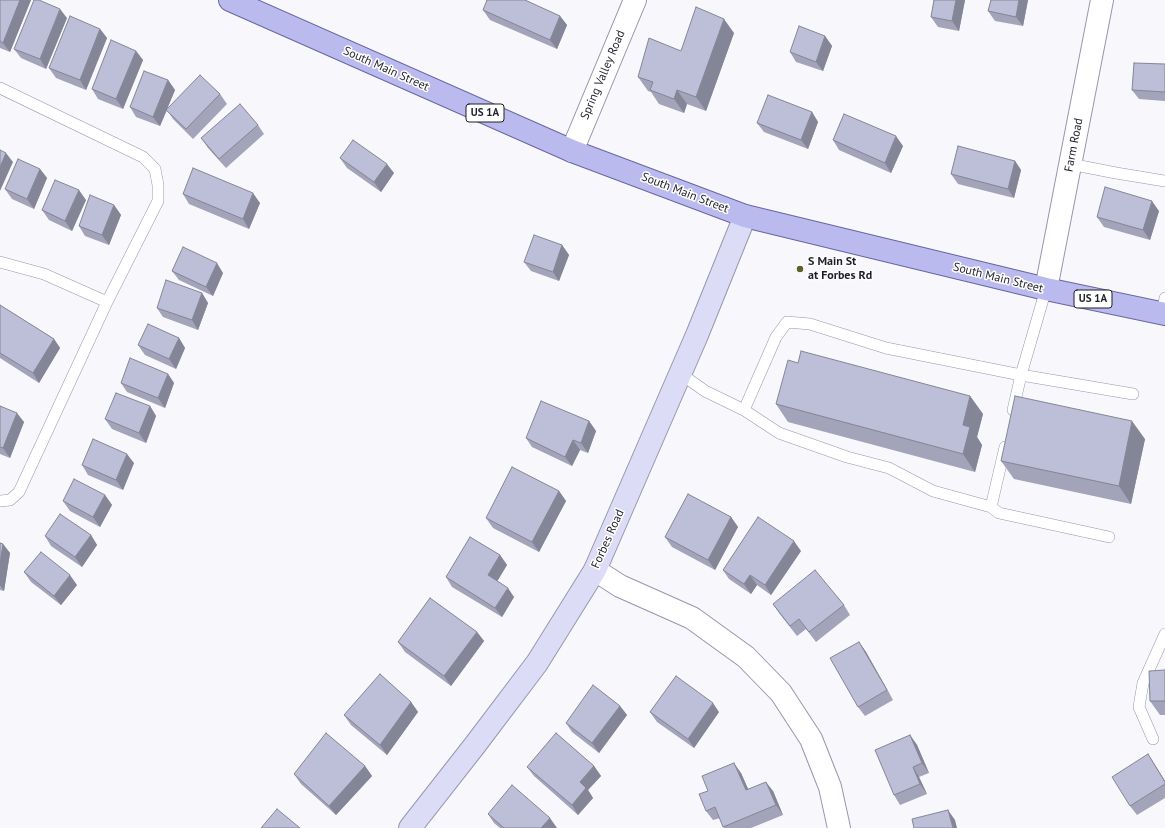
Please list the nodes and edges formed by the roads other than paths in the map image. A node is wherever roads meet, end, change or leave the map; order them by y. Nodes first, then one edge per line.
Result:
1 (230, 0) edge
2 (635, 0) edge
3 (1102, 0) edge
4 (0, 88) edge
5 (572, 151) junction
6 (1070, 164) junction
7 (1165, 181) edge
8 (745, 216) junction
9 (0, 262) edge
10 (1046, 289) junction
11 (107, 302) junction
12 (1164, 308) edge
13 (680, 374) junction
14 (1021, 375) junction
15 (1134, 394) dead end
16 (744, 410) junction
17 (1010, 421) edge
18 (1007, 437) edge
19 (0, 501) edge
20 (991, 506) junction
21 (1109, 537) dead end
22 (595, 570) junction
23 (1165, 634) edge
24 (1153, 739) dead end
25 (410, 828) edge
26 (839, 828) edge

1 - 5 main road, South Main Street / US 1A
2 - 5 street, Spring Valley Road
3 - 6 street, Farm Road
4 - 11 lane
5 - 8 main road, South Main Street / US 1A
6 - 7 lane
6 - 10 street, Farm Road
8 - 10 main road, South Main Street / US 1A
8 - 13 street, Forbes Road
9 - 11 lane
10 - 12 main road, South Main Street / US 1A
10 - 14 lane
11 - 19 lane
13 - 16 lane
13 - 22 street, Forbes Road
14 - 15 lane
14 - 16 lane
14 - 17 lane
16 - 20 lane
18 - 20 lane
20 - 21 lane
22 - 25 street, Forbes Road
22 - 26 street
23 - 24 lane

